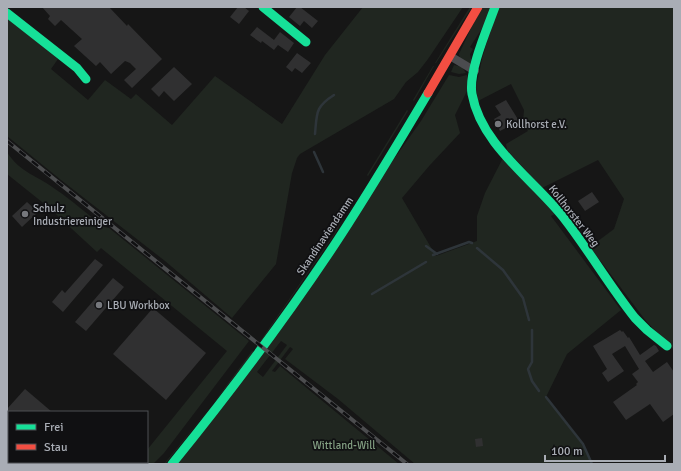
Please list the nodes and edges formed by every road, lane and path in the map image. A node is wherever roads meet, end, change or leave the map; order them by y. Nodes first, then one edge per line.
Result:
1 (263, 7) edge
2 (478, 7) edge
3 (495, 7) edge
4 (7, 13) edge
5 (306, 42) dead end
6 (450, 56) junction
7 (475, 71) junction
8 (86, 79) dead end
9 (667, 346) dead end
10 (172, 464) edge

1 - 5 street
2 - 6 street, Skandinaviendamm
3 - 7 street, Kollhorster Weg
4 - 8 street
6 - 7 street
6 - 10 street, Skandinaviendamm
7 - 9 street, Kollhorster Weg

